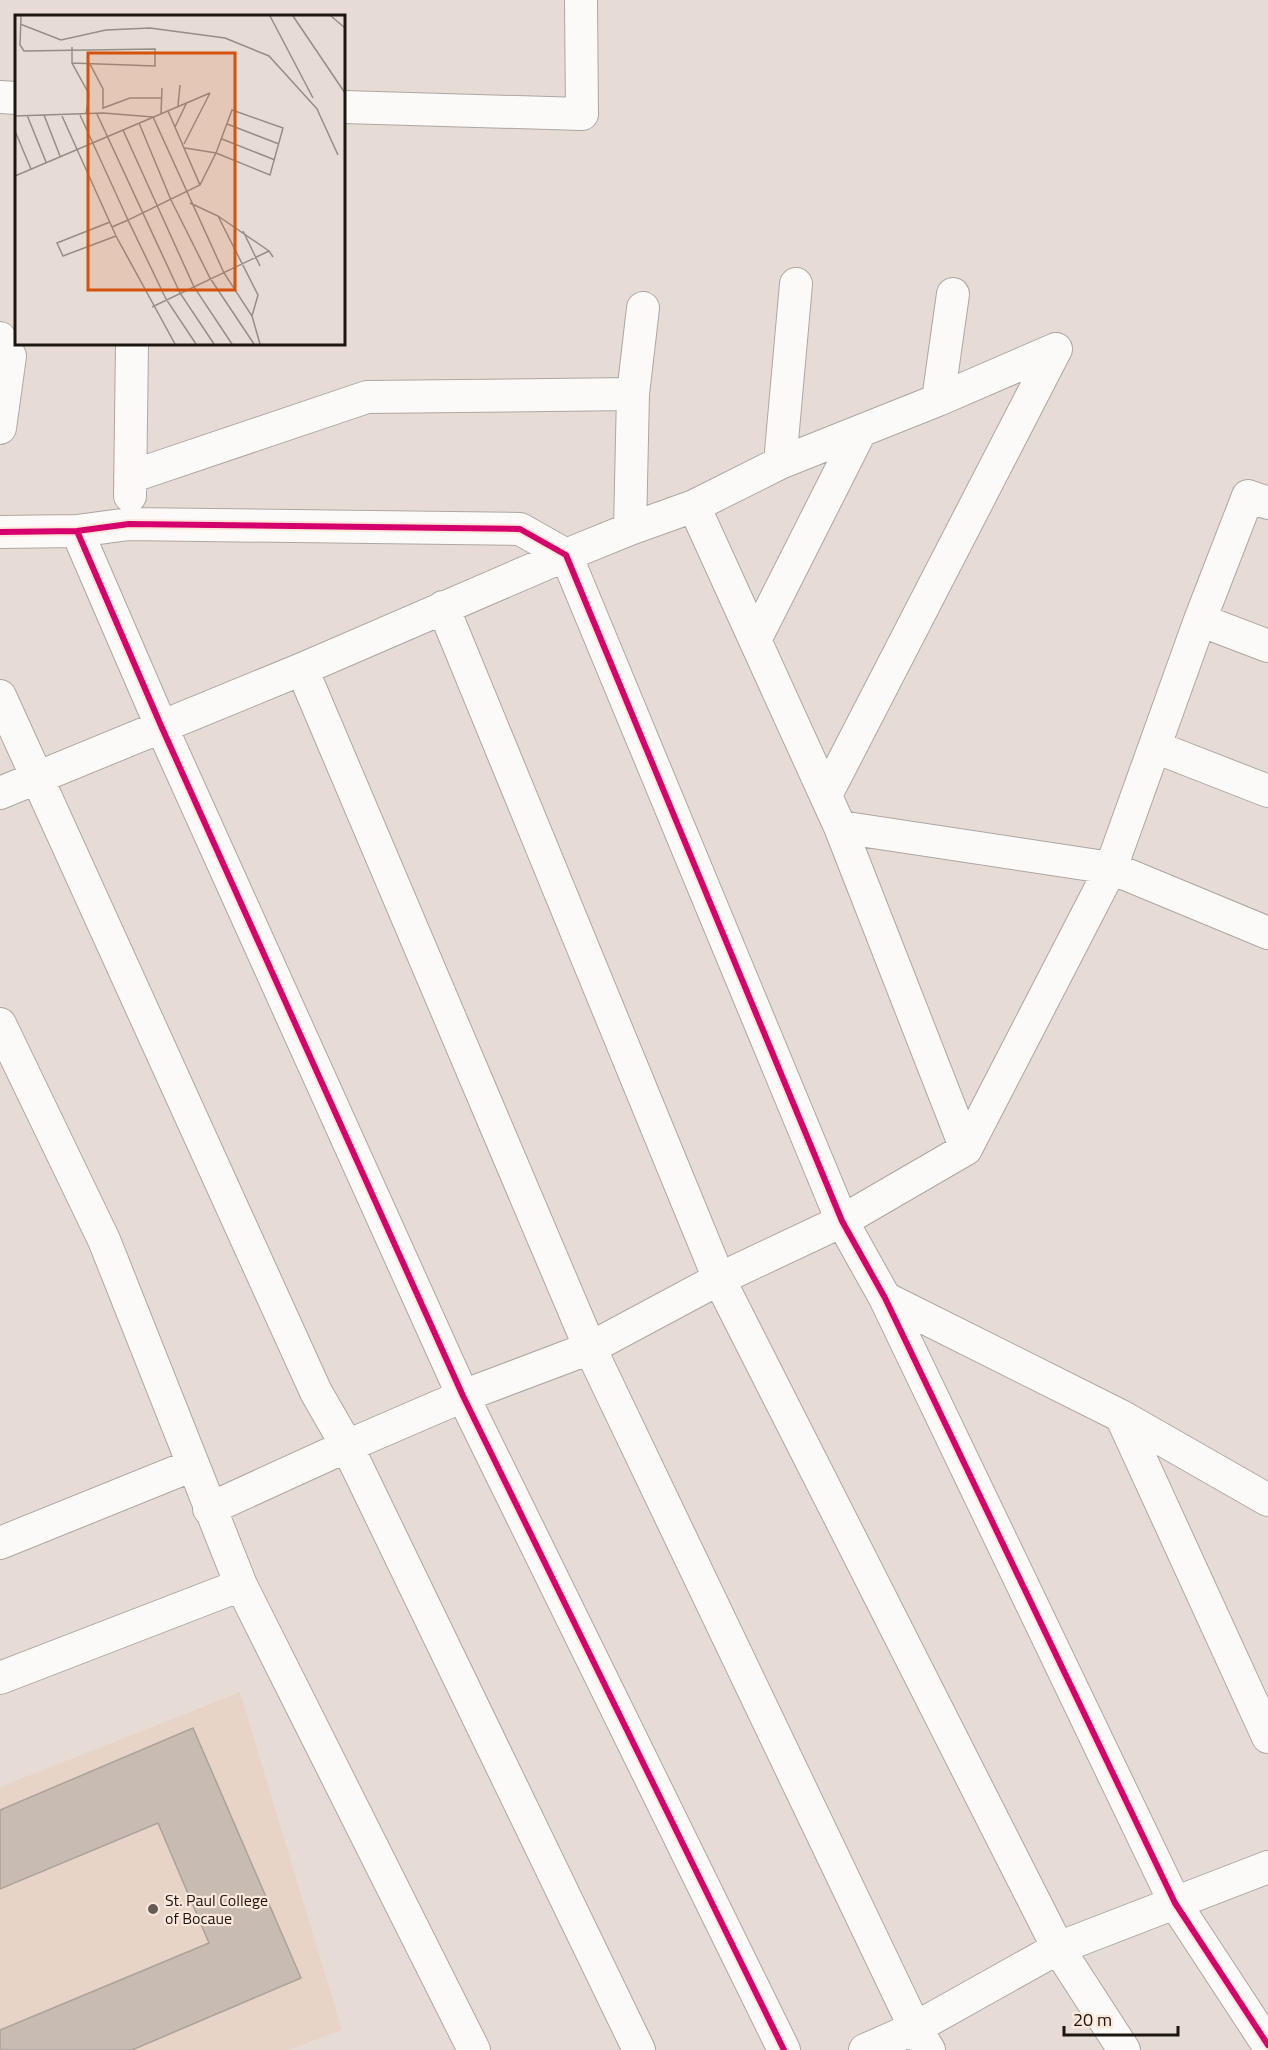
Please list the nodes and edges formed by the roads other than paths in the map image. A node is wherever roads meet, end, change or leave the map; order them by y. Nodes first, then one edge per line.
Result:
1 (581, 0) edge
2 (345, 107) edge
3 (796, 284) dead end
4 (953, 294) dead end
5 (643, 308) dead end
6 (0, 338) edge
7 (132, 345) edge
8 (633, 394) junction
9 (938, 400) junction
10 (0, 428) edge
11 (860, 432) junction
12 (780, 463) junction
13 (130, 477) junction
14 (1268, 503) edge
15 (694, 506) junction
16 (129, 524) junction
17 (630, 529) junction
18 (77, 531) junction
19 (0, 532) edge
20 (566, 555) junction
21 (443, 607) junction
22 (1200, 620) junction
23 (755, 640) junction
24 (1268, 646) edge
25 (302, 669) junction
26 (0, 696) edge
27 (162, 728) junction
28 (1155, 747) junction
29 (36, 779) junction
30 (1268, 791) edge
31 (0, 793) edge
32 (826, 795) junction
33 (840, 827) junction
34 (1111, 868) junction
35 (1268, 933) edge
36 (0, 1024) edge
37 (966, 1149) junction
38 (842, 1221) junction
39 (719, 1279) junction
40 (885, 1298) junction
41 (590, 1348) junction
42 (463, 1396) junction
43 (1121, 1416) junction
44 (347, 1446) junction
45 (193, 1465) junction
46 (1268, 1500) edge
47 (209, 1509) junction
48 (0, 1543) edge
49 (241, 1585) junction
50 (0, 1678) edge
51 (1268, 1737) edge
52 (1268, 1867) edge
53 (1175, 1903) junction
54 (1058, 1948) junction
55 (922, 2039) edge
56 (1268, 2045) edge
57 (474, 2050) edge
58 (639, 2050) edge
59 (784, 2050) edge
60 (865, 2050) edge
61 (1124, 2050) edge

1 - 2 street
3 - 12 street
4 - 9 street
5 - 8 street
6 - 10 street
7 - 13 street
8 - 13 street
8 - 17 street
9 - 11 street
9 - 32 street
11 - 12 street
11 - 23 street
12 - 15 street
13 - 16 street
14 - 22 street
15 - 17 street
15 - 23 street
16 - 18 street
16 - 20 street
17 - 20 street
18 - 19 street
18 - 27 street
20 - 21 street
20 - 38 street
21 - 25 street
21 - 39 street
22 - 24 street
22 - 28 street
23 - 32 street
25 - 27 street
25 - 41 street
26 - 29 street
27 - 29 street
27 - 42 street
28 - 30 street
28 - 34 street
29 - 31 street
29 - 44 street
32 - 33 street
33 - 34 street
33 - 37 street
34 - 35 street
34 - 37 street
36 - 45 street
37 - 38 street
38 - 39 street
38 - 40 street
39 - 41 street
39 - 54 street
40 - 43 street
40 - 53 street
41 - 42 street
41 - 55 street
42 - 44 street
42 - 59 street
43 - 46 street
43 - 51 street
44 - 47 street
44 - 58 street
45 - 47 street
45 - 48 street
47 - 49 street
49 - 50 street
49 - 57 street
52 - 53 street
53 - 54 street
53 - 56 street
54 - 55 street
54 - 61 street
55 - 60 street

